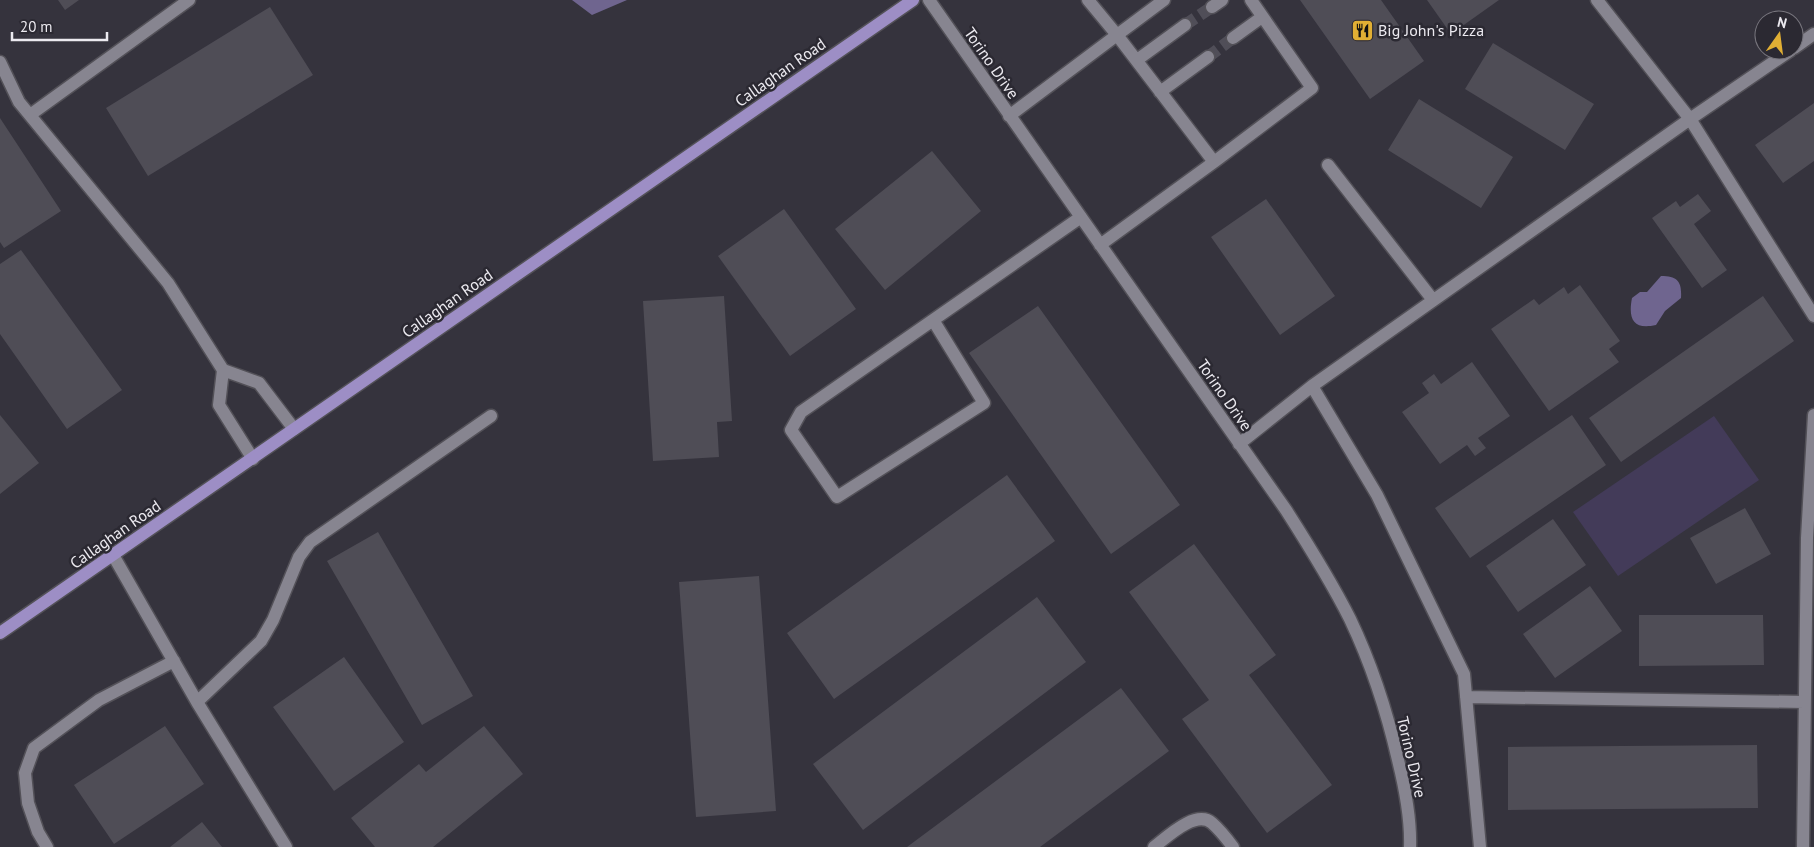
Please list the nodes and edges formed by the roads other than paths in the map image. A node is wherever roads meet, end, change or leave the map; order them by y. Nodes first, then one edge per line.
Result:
1 (189, 0) edge
2 (913, 0) edge
3 (929, 0) edge
4 (1088, 0) edge
5 (1164, 0) edge
6 (1251, 0) edge
7 (1597, 0) edge
8 (1262, 17) junction
9 (1185, 25) tunnel mouth
10 (1117, 35) junction
11 (1233, 38) tunnel mouth
12 (1208, 57) tunnel mouth
13 (1136, 60) junction
14 (1776, 60) edge
15 (0, 62) edge
16 (1160, 92) junction
17 (30, 115) junction
18 (1009, 116) junction
19 (1690, 119) junction
20 (1214, 162) junction
21 (1328, 165) dead end
22 (1081, 217) junction
23 (1100, 245) junction
24 (1433, 300) junction
25 (1814, 316) edge
26 (933, 320) junction
27 (223, 370) junction
28 (1312, 386) junction
29 (1814, 415) edge
30 (491, 416) dead end
31 (294, 429) junction
32 (1240, 444) junction
33 (253, 459) junction
34 (113, 555) junction
35 (0, 633) edge
36 (174, 661) junction
37 (1466, 697) junction
38 (197, 702) junction
39 (1804, 702) junction
40 (48, 847) edge
41 (286, 847) edge
42 (1154, 847) edge
43 (1233, 847) edge
44 (1410, 847) edge
45 (1480, 847) edge
46 (1802, 847) edge

1 - 17 street
2 - 31 main road, Callaghan Road
3 - 18 street, Torino Drive
4 - 10 street
5 - 10 street
6 - 8 street
7 - 19 street
8 - 11 street
8 - 20 street
9 - 13 street
10 - 13 street
10 - 18 street
12 - 16 street
13 - 16 street
14 - 19 street
15 - 17 street
16 - 20 street
17 - 27 street
18 - 22 street, Torino Drive
19 - 24 street
19 - 25 street
20 - 23 street
21 - 24 street
22 - 23 street, Torino Drive
22 - 26 street
23 - 32 street, Torino Drive
24 - 28 street
26 - 26 street
27 - 31 street
27 - 33 street
28 - 32 street
28 - 37 street
29 - 39 street
30 - 38 street
31 - 33 main road, Callaghan Road
32 - 44 street, Torino Drive
33 - 34 main road, Callaghan Road
34 - 35 main road, Callaghan Road
34 - 36 street
36 - 38 street
36 - 40 street
37 - 39 street
37 - 45 street
38 - 41 street
39 - 46 street
42 - 43 street

